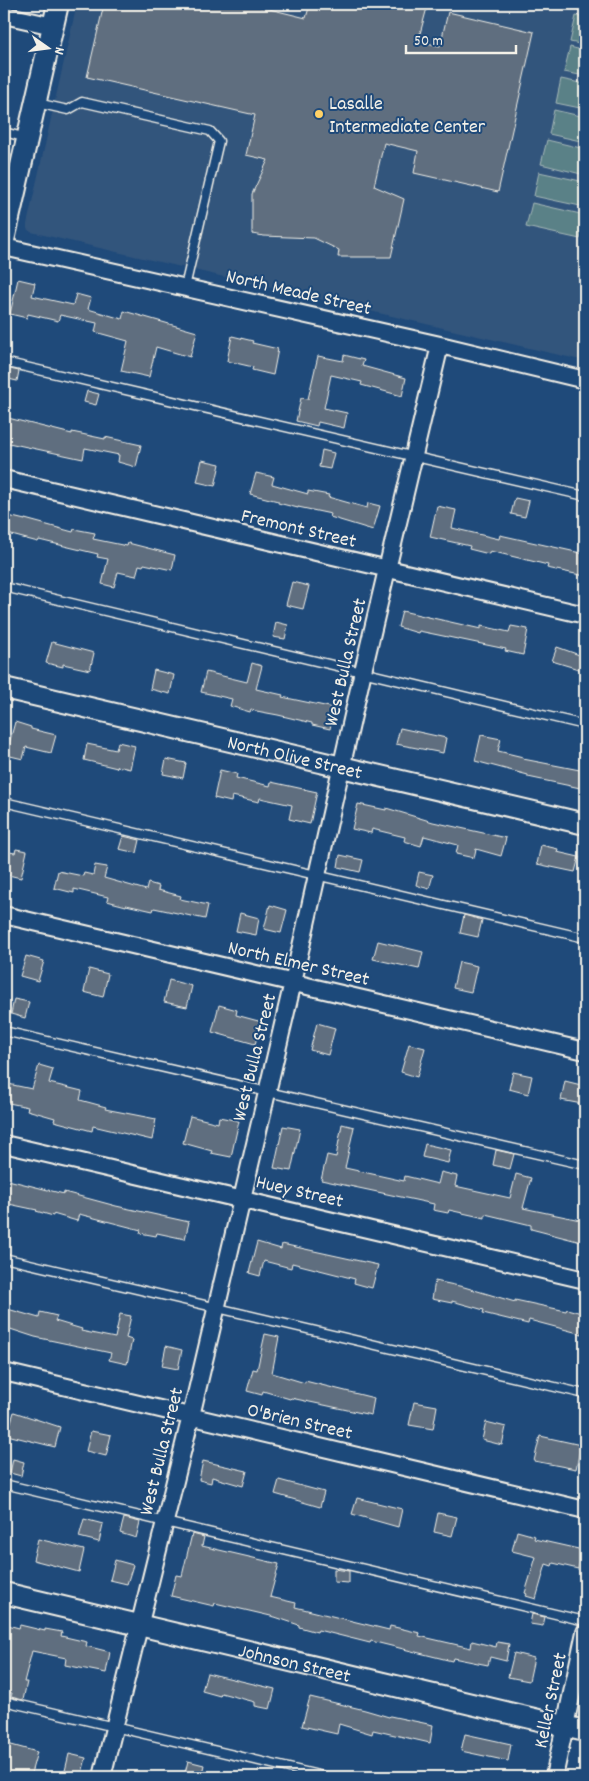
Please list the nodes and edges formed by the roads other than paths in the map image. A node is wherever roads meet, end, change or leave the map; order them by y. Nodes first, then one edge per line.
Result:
1 (58, 4) edge
2 (4, 15) edge
3 (53, 26) junction
4 (36, 102) junction
5 (4, 132) edge
6 (27, 138) junction
7 (4, 240) edge
8 (4, 246) edge
9 (185, 287) junction
10 (440, 345) junction
11 (4, 362) edge
12 (585, 380) edge
13 (414, 456) junction
14 (4, 479) edge
15 (585, 496) edge
16 (387, 570) junction
17 (4, 587) edge
18 (585, 615) edge
19 (363, 671) junction
20 (4, 688) edge
21 (585, 725) edge
22 (342, 768) junction
23 (4, 802) edge
24 (585, 824) edge
25 (318, 874) junction
26 (4, 914) edge
27 (585, 938) edge
28 (293, 982) junction
29 (4, 1031) edge
30 (585, 1051) edge
31 (267, 1093) junction
32 (4, 1144) edge
33 (585, 1165) edge
34 (241, 1198) junction
35 (4, 1258) edge
36 (585, 1280) edge
37 (216, 1308) junction
38 (4, 1372) edge
39 (585, 1394) edge
40 (191, 1416) junction
41 (4, 1484) edge
42 (585, 1510) edge
43 (165, 1522) junction
44 (4, 1593) edge
45 (585, 1621) edge
46 (140, 1625) junction
47 (585, 1632) edge
48 (4, 1701) edge
49 (566, 1726) junction
50 (114, 1727) junction
51 (585, 1730) edge
52 (102, 1777) edge
53 (327, 1777) edge
54 (554, 1777) edge

1 - 3 street
2 - 3 street
3 - 4 street
4 - 6 street
4 - 9 lane
5 - 6 lane
6 - 7 street
8 - 9 street, North Meade Street
9 - 10 street, North Meade Street
10 - 12 street, North Meade Street
10 - 13 street, West Bulla Street
11 - 13 lane
13 - 15 lane
13 - 16 street, West Bulla Street
14 - 16 street, Fremont Street
16 - 18 street, Fremont Street
16 - 19 street, West Bulla Street
17 - 19 lane
19 - 21 lane
19 - 22 street, West Bulla Street
20 - 22 street, North Olive Street
22 - 24 street, North Olive Street
22 - 25 street, West Bulla Street
23 - 25 lane
25 - 27 lane
25 - 28 street, West Bulla Street
26 - 28 street, North Elmer Street
28 - 30 street, North Elmer Street
28 - 31 street, West Bulla Street
29 - 31 lane
31 - 33 lane
31 - 34 street, West Bulla Street
32 - 34 street, Huey Street
34 - 36 street, Huey Street
34 - 37 street, West Bulla Street
35 - 37 lane
37 - 39 lane
37 - 40 street, West Bulla Street
38 - 40 street, O'Brien Street
40 - 42 street, O'Brien Street
40 - 43 street, West Bulla Street
41 - 43 lane
43 - 45 lane
43 - 46 street, West Bulla Street
44 - 46 street, Johnson Street
46 - 49 street, Johnson Street
46 - 50 street, West Bulla Street
47 - 49 street, Keller Street
48 - 50 lane
49 - 51 street, Johnson Street
49 - 54 street, Keller Street
50 - 52 street, West Bulla Street
50 - 53 lane

